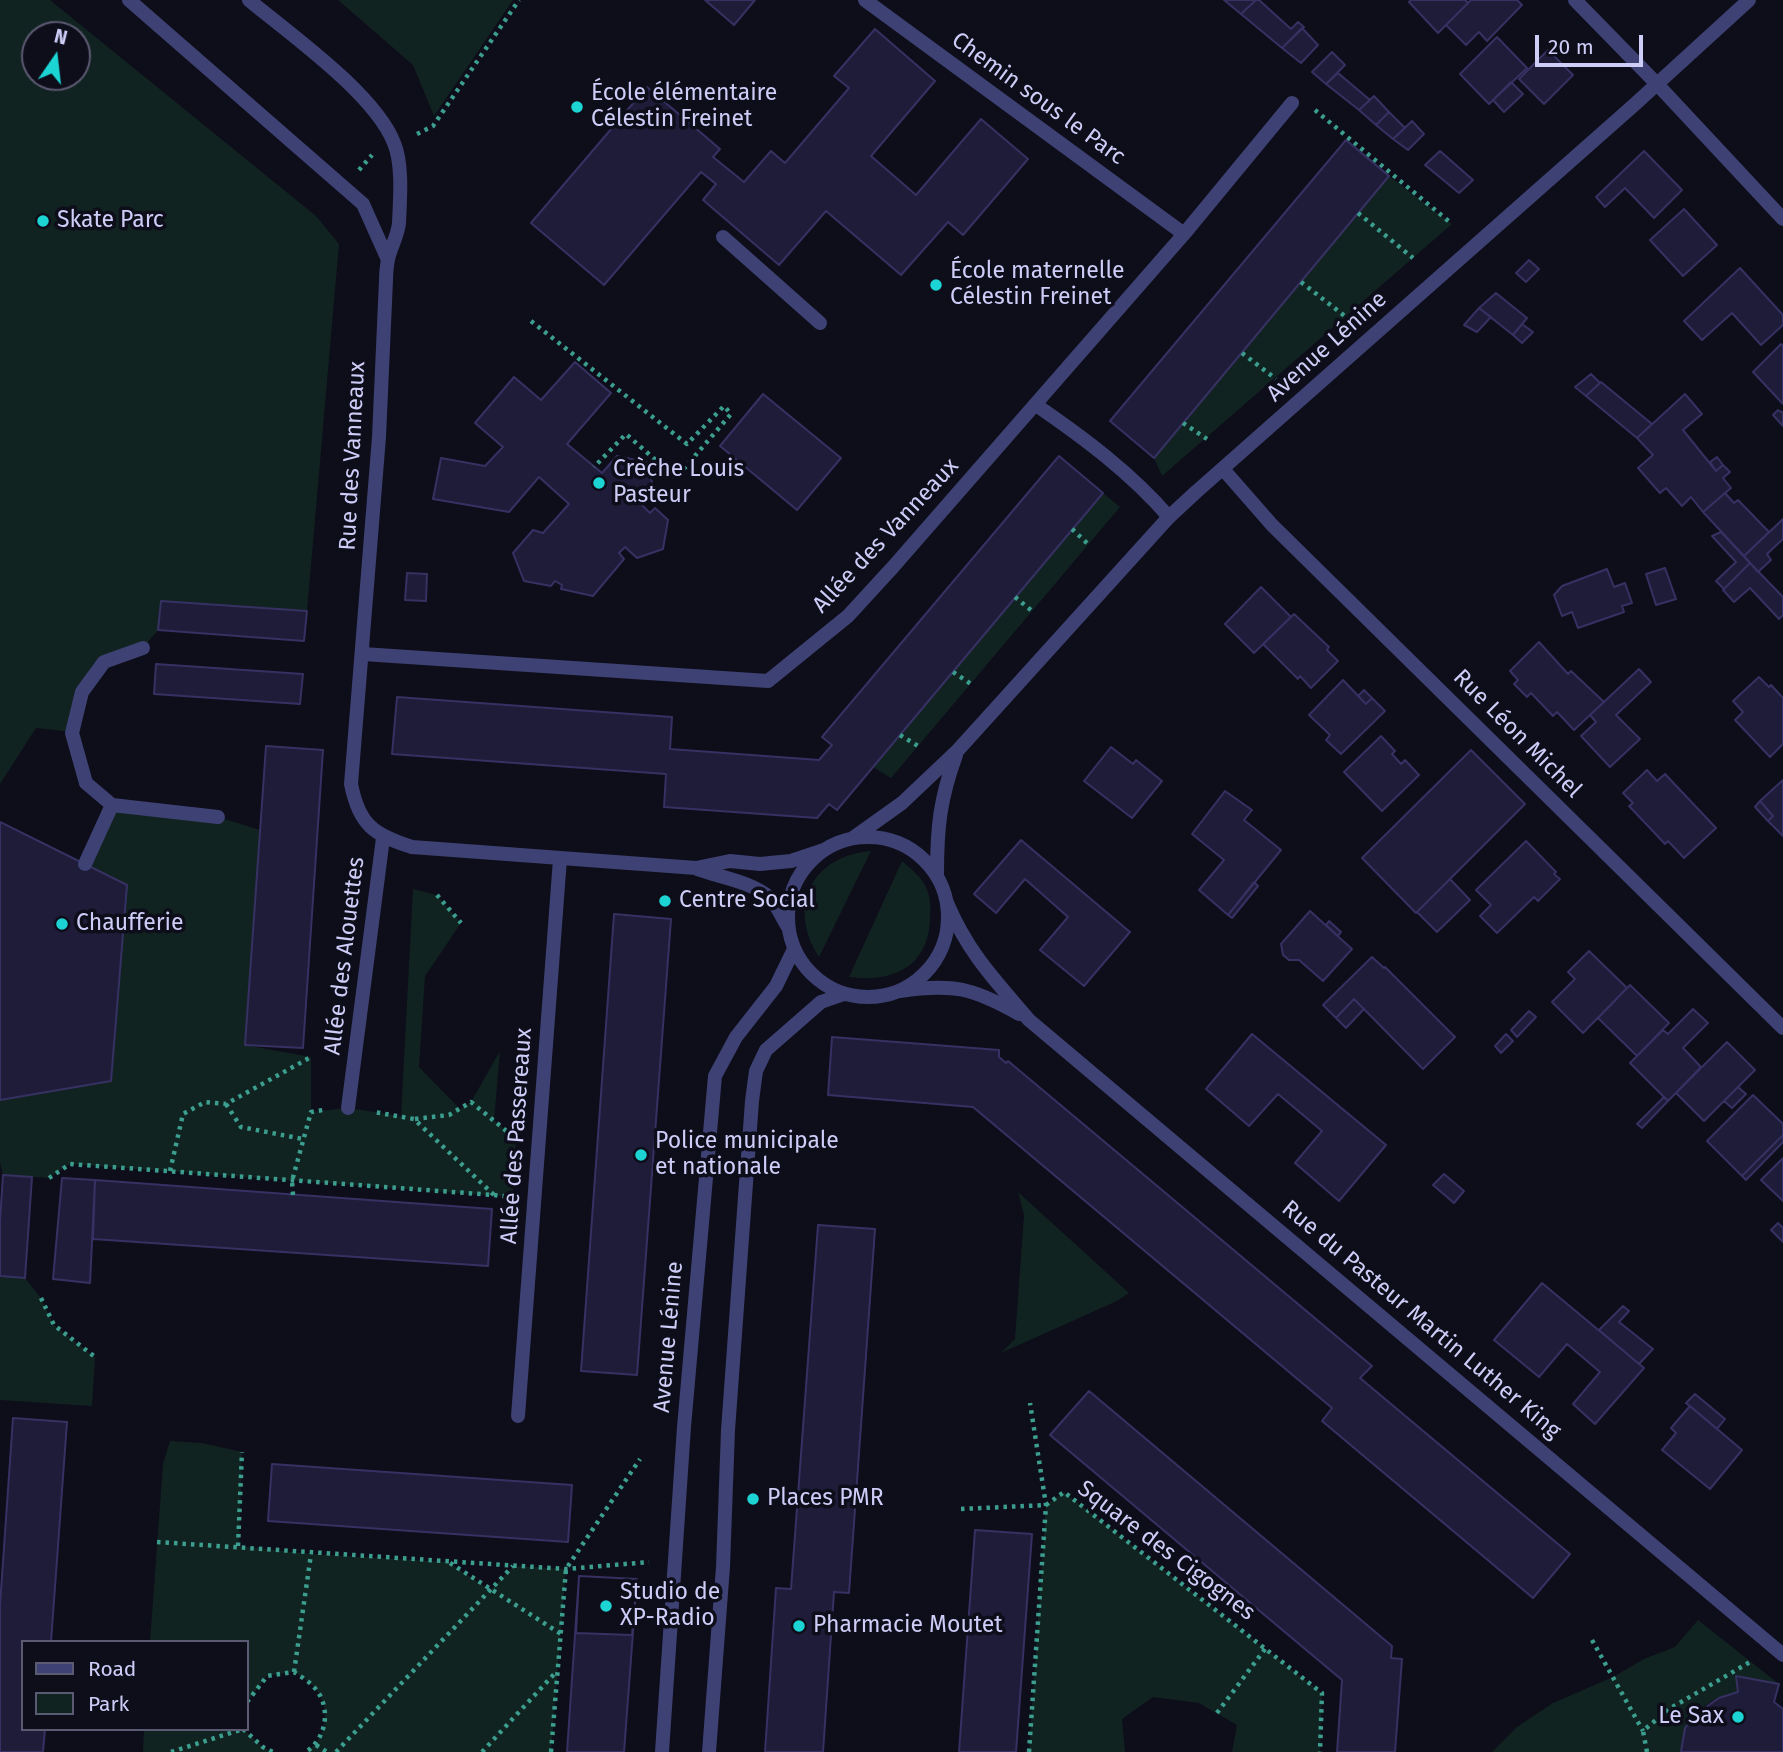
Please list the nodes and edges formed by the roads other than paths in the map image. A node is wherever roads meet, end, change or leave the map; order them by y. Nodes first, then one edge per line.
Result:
1 (129, 0) edge
2 (249, 0) edge
3 (865, 0) edge
4 (1575, 0) edge
5 (1749, 0) edge
6 (1657, 84) junction
7 (1292, 103) road end
8 (1783, 219) edge
9 (1184, 234) junction
10 (723, 237) dead end
11 (388, 260) junction
12 (820, 323) dead end
13 (1036, 405) junction
14 (1223, 469) junction
15 (1170, 517) junction
16 (143, 648) dead end
17 (363, 654) junction
18 (958, 750) junction
19 (112, 805) junction
20 (218, 817) dead end
21 (383, 838) junction
22 (853, 838) junction
23 (824, 850) junction
24 (560, 859) junction
25 (85, 864) dead end
26 (696, 868) junction
27 (937, 874) junction
28 (947, 903) junction
29 (788, 928) junction
30 (794, 949) junction
31 (900, 991) junction
32 (844, 994) junction
33 (1029, 1020) junction
34 (1783, 1028) edge
35 (348, 1108) road end
36 (518, 1416) dead end
37 (1783, 1655) edge
38 (662, 1752) edge
39 (709, 1752) edge

1 - 11 street, Rue des Vanneaux
2 - 11 street, Rue des Vanneaux
3 - 9 street, Chemin sous le Parc
4 - 6 street
5 - 6 street, Avenue Lénine
6 - 8 street
6 - 14 street, Avenue Lénine
7 - 9 street, Allée des Vanneaux
9 - 13 street, Allée des Vanneaux
10 - 12 street
11 - 17 street, Rue des Vanneaux
13 - 15 street
13 - 17 street, Allée des Vanneaux
14 - 15 street, Avenue Lénine
14 - 34 street, Rue Léon Michel
15 - 18 street, Avenue Lénine
16 - 19 street
17 - 21 street, Allée des Alouettes
18 - 22 street, Avenue Lénine
18 - 27 street, Avenue Lénine
19 - 20 street
19 - 25 street
21 - 24 street
21 - 35 street, Allée des Alouettes
22 - 23 street
22 - 27 street
23 - 26 street
23 - 29 street
24 - 26 street
24 - 36 street, Allée des Passereaux
26 - 29 street
27 - 28 street
28 - 31 street
28 - 33 street, Rue du Pasteur Martin Luther King
29 - 30 street
30 - 32 street
30 - 38 street, Avenue Lénine
31 - 32 street
31 - 33 street, Rue du Pasteur Martin Luther King
32 - 39 street
33 - 37 street, Rue du Pasteur Martin Luther King

